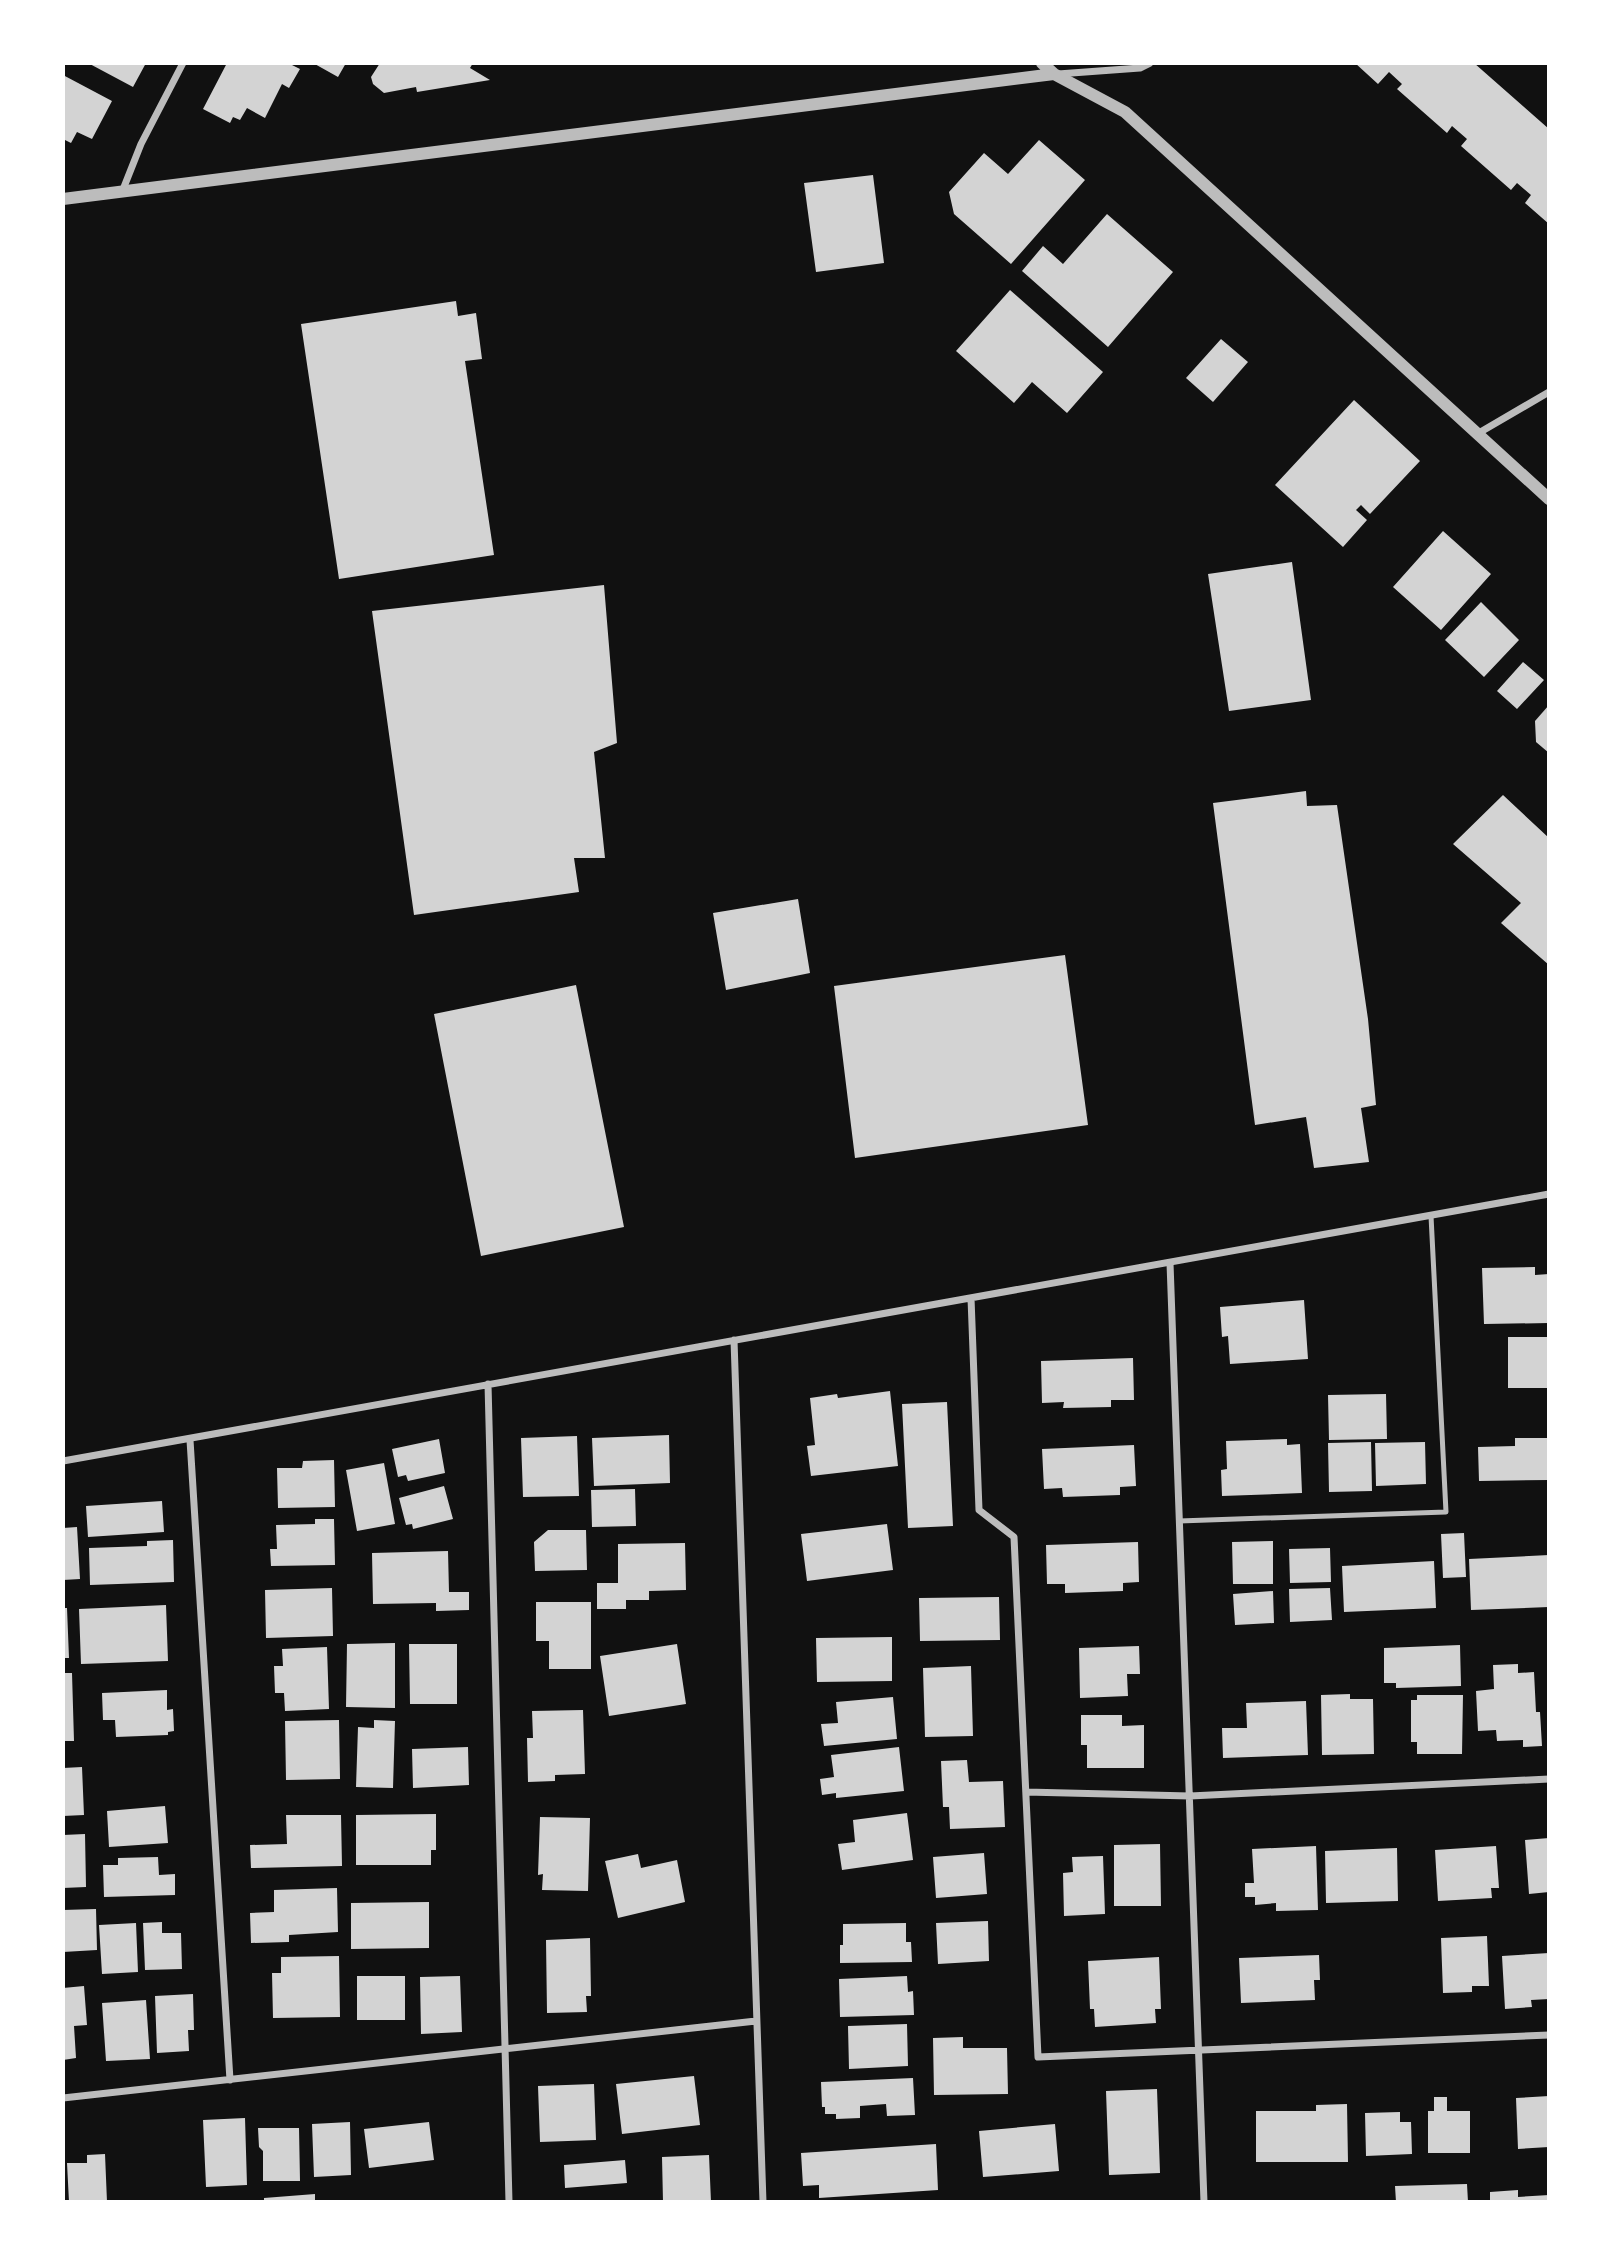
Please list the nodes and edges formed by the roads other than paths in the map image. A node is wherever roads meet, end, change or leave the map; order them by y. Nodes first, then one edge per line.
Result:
1 (183, 63) edge
2 (1042, 63) edge
3 (1150, 63) edge
4 (1054, 74) junction
5 (122, 192) junction
6 (63, 199) edge
7 (1549, 392) edge
8 (1476, 434) junction
9 (1549, 499) edge
10 (1549, 1195) edge
11 (1431, 1216) junction
12 (1170, 1263) junction
13 (971, 1298) junction
14 (734, 1340) junction
15 (488, 1384) junction
16 (190, 1440) junction
17 (63, 1461) edge
18 (1179, 1521) junction
19 (1549, 1779) edge
20 (1026, 1792) junction
21 (1190, 1796) junction
22 (757, 2021) junction
23 (1549, 2035) edge
24 (505, 2050) junction
25 (1199, 2051) junction
26 (230, 2080) junction
27 (63, 2098) edge
28 (509, 2202) edge
29 (763, 2202) edge
30 (1204, 2202) edge

1 - 5 street
2 - 4 street
3 - 4 street
4 - 5 street
4 - 8 street
5 - 6 street
7 - 8 street
8 - 9 street
10 - 11 street
11 - 12 street
11 - 18 lane
12 - 13 street
12 - 18 street
13 - 14 street
13 - 20 street
14 - 15 street
14 - 22 street
15 - 16 street
15 - 24 street
16 - 17 street
16 - 26 street
18 - 21 street
19 - 21 street
20 - 21 street
20 - 25 street
21 - 25 street
22 - 24 street
22 - 29 street
23 - 25 street
24 - 26 street
24 - 28 street
25 - 30 street
26 - 27 street

